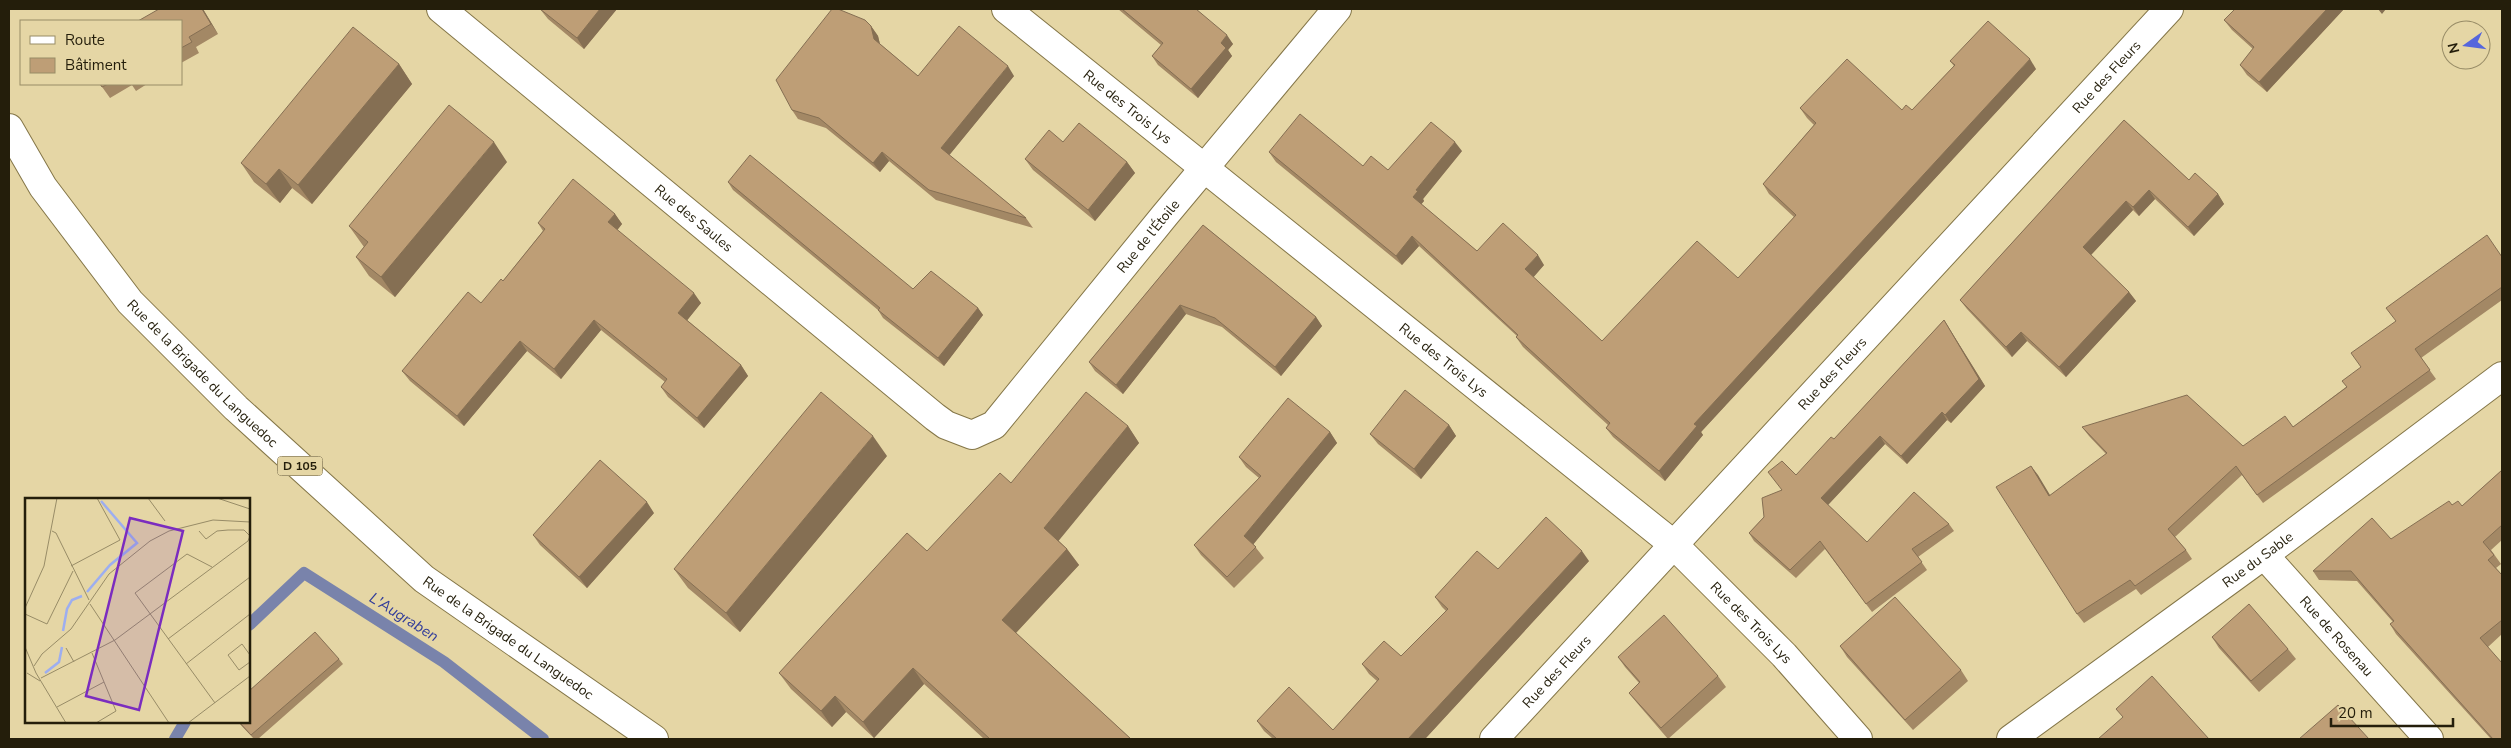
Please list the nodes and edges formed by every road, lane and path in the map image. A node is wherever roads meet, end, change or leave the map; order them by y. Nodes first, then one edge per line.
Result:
1 (441, 9) edge
2 (1006, 9) edge
3 (1337, 9) edge
4 (2169, 9) edge
5 (9, 128) edge
6 (1204, 169) junction
7 (2502, 376) edge
8 (946, 425) joint
9 (1673, 544) junction
10 (2264, 555) junction
11 (654, 739) edge
12 (1494, 739) edge
13 (1858, 739) edge
14 (2011, 739) edge
15 (2429, 739) edge

1 - 8 street, Rue des Saules
2 - 6 street, Rue des Trois Lys
3 - 6 street, Rue de l'Étoile
4 - 9 street, Rue des Fleurs
5 - 11 street, Rue de la Brigade du Languedoc / D 105
6 - 8 street, Rue de l'Étoile
6 - 9 street, Rue des Trois Lys
7 - 10 street, Rue du Sable
9 - 12 street, Rue des Fleurs
9 - 13 street, Rue des Trois Lys
10 - 14 street, Rue du Sable
10 - 15 street, Rue de Rosenau

